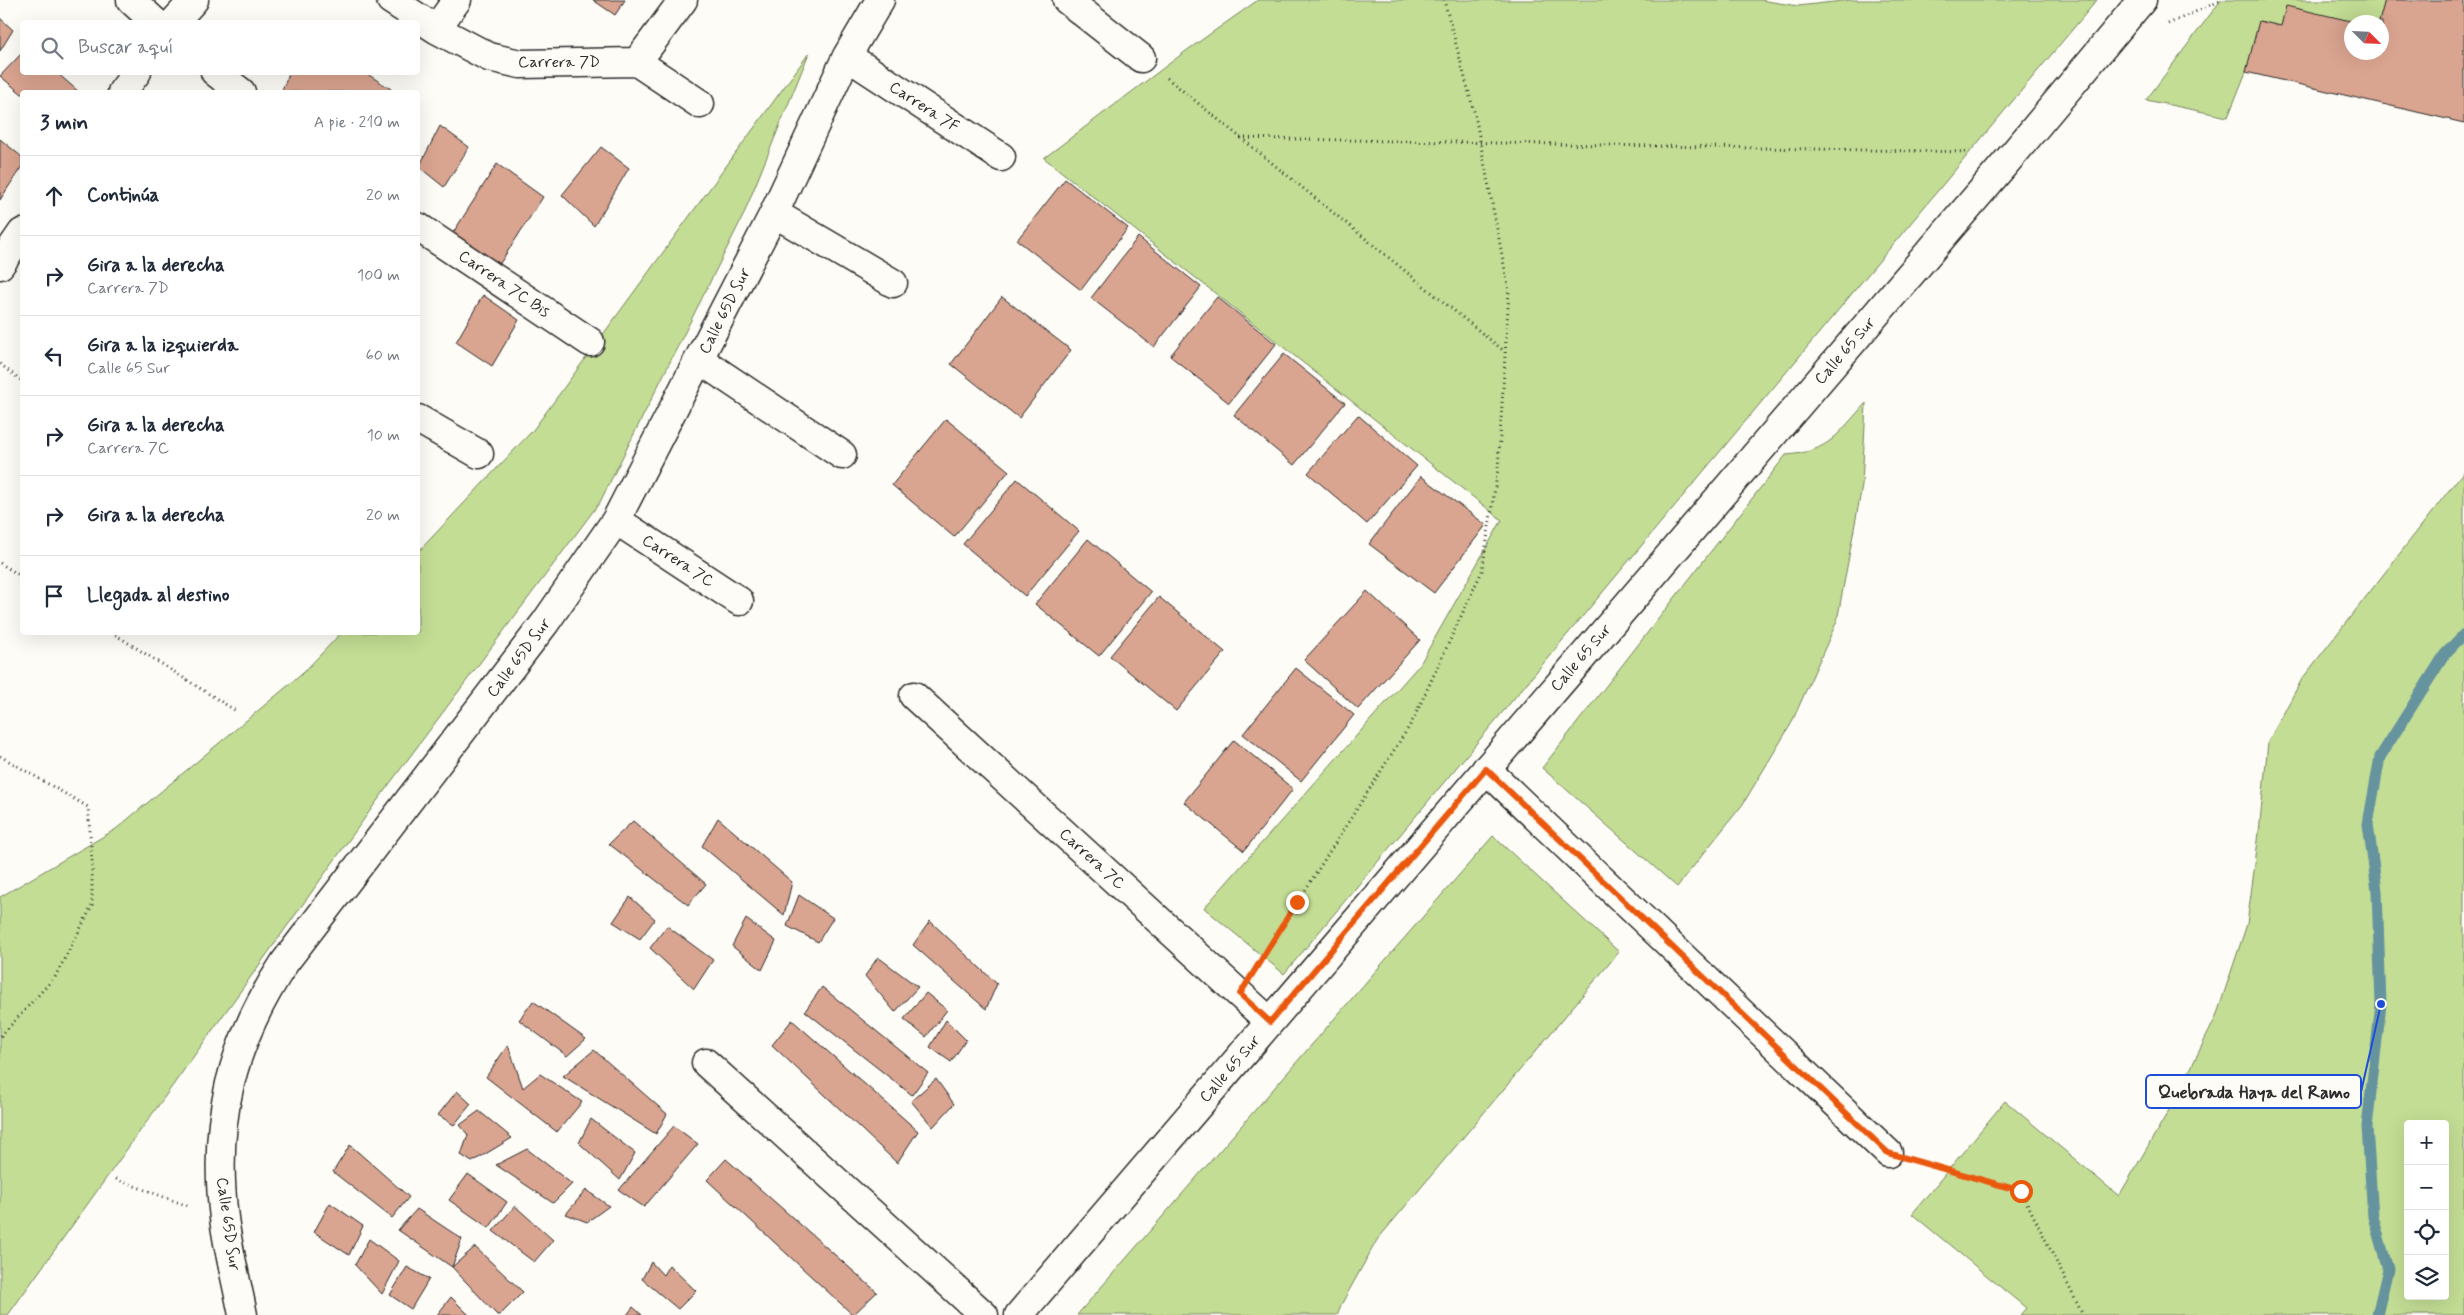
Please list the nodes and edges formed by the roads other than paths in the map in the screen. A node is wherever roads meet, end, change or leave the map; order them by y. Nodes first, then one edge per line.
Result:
1 (131, 0) edge
2 (194, 0) edge
3 (391, 0) edge
4 (457, 0) edge
5 (683, 0) edge
6 (880, 0) edge
7 (1067, 0) edge
8 (2142, 0) edge
9 (153, 20) edge
10 (176, 20) edge
11 (436, 29) junction
12 (848, 56) junction
13 (1142, 58) road end
14 (637, 62) junction
15 (135, 75) edge
16 (220, 75) edge
17 (124, 90) edge
18 (238, 90) edge
19 (700, 104) dead end
20 (1001, 157) dead end
21 (774, 213) junction
22 (420, 228) edge
23 (20, 235) edge
24 (0, 265) edge
25 (893, 282) dead end
26 (590, 342) dead end
27 (700, 360) junction
28 (420, 420) edge
29 (479, 454) dead end
30 (842, 455) dead end
31 (616, 520) junction
32 (739, 601) dead end
33 (914, 696) dead end
34 (1486, 769) junction
35 (1270, 1022) junction
36 (706, 1063) dead end
37 (1888, 1153) road end
38 (243, 1315) edge
39 (984, 1315) edge
40 (1019, 1315) edge

1 - 9 street
2 - 10 street
3 - 11 street, Carrera 7D
4 - 11 street
5 - 14 street
6 - 12 street, Calle 65D Sur
7 - 13 street
8 - 34 street, Calle 65 Sur
11 - 14 street, Carrera 7D
12 - 20 street, Carrera 7F
12 - 21 street, Calle 65D Sur
14 - 19 street
15 - 17 street
16 - 18 street
21 - 25 street
21 - 27 street, Calle 65D Sur
22 - 26 street, Carrera 7C Bis
23 - 24 street
27 - 30 street
27 - 31 street, Calle 65D Sur
28 - 29 street
31 - 32 street, Carrera 7C
31 - 38 street, Calle 65D Sur
33 - 35 street, Carrera 7C
34 - 35 street, Calle 65 Sur
34 - 37 street
35 - 40 street, Calle 65 Sur
36 - 39 street

